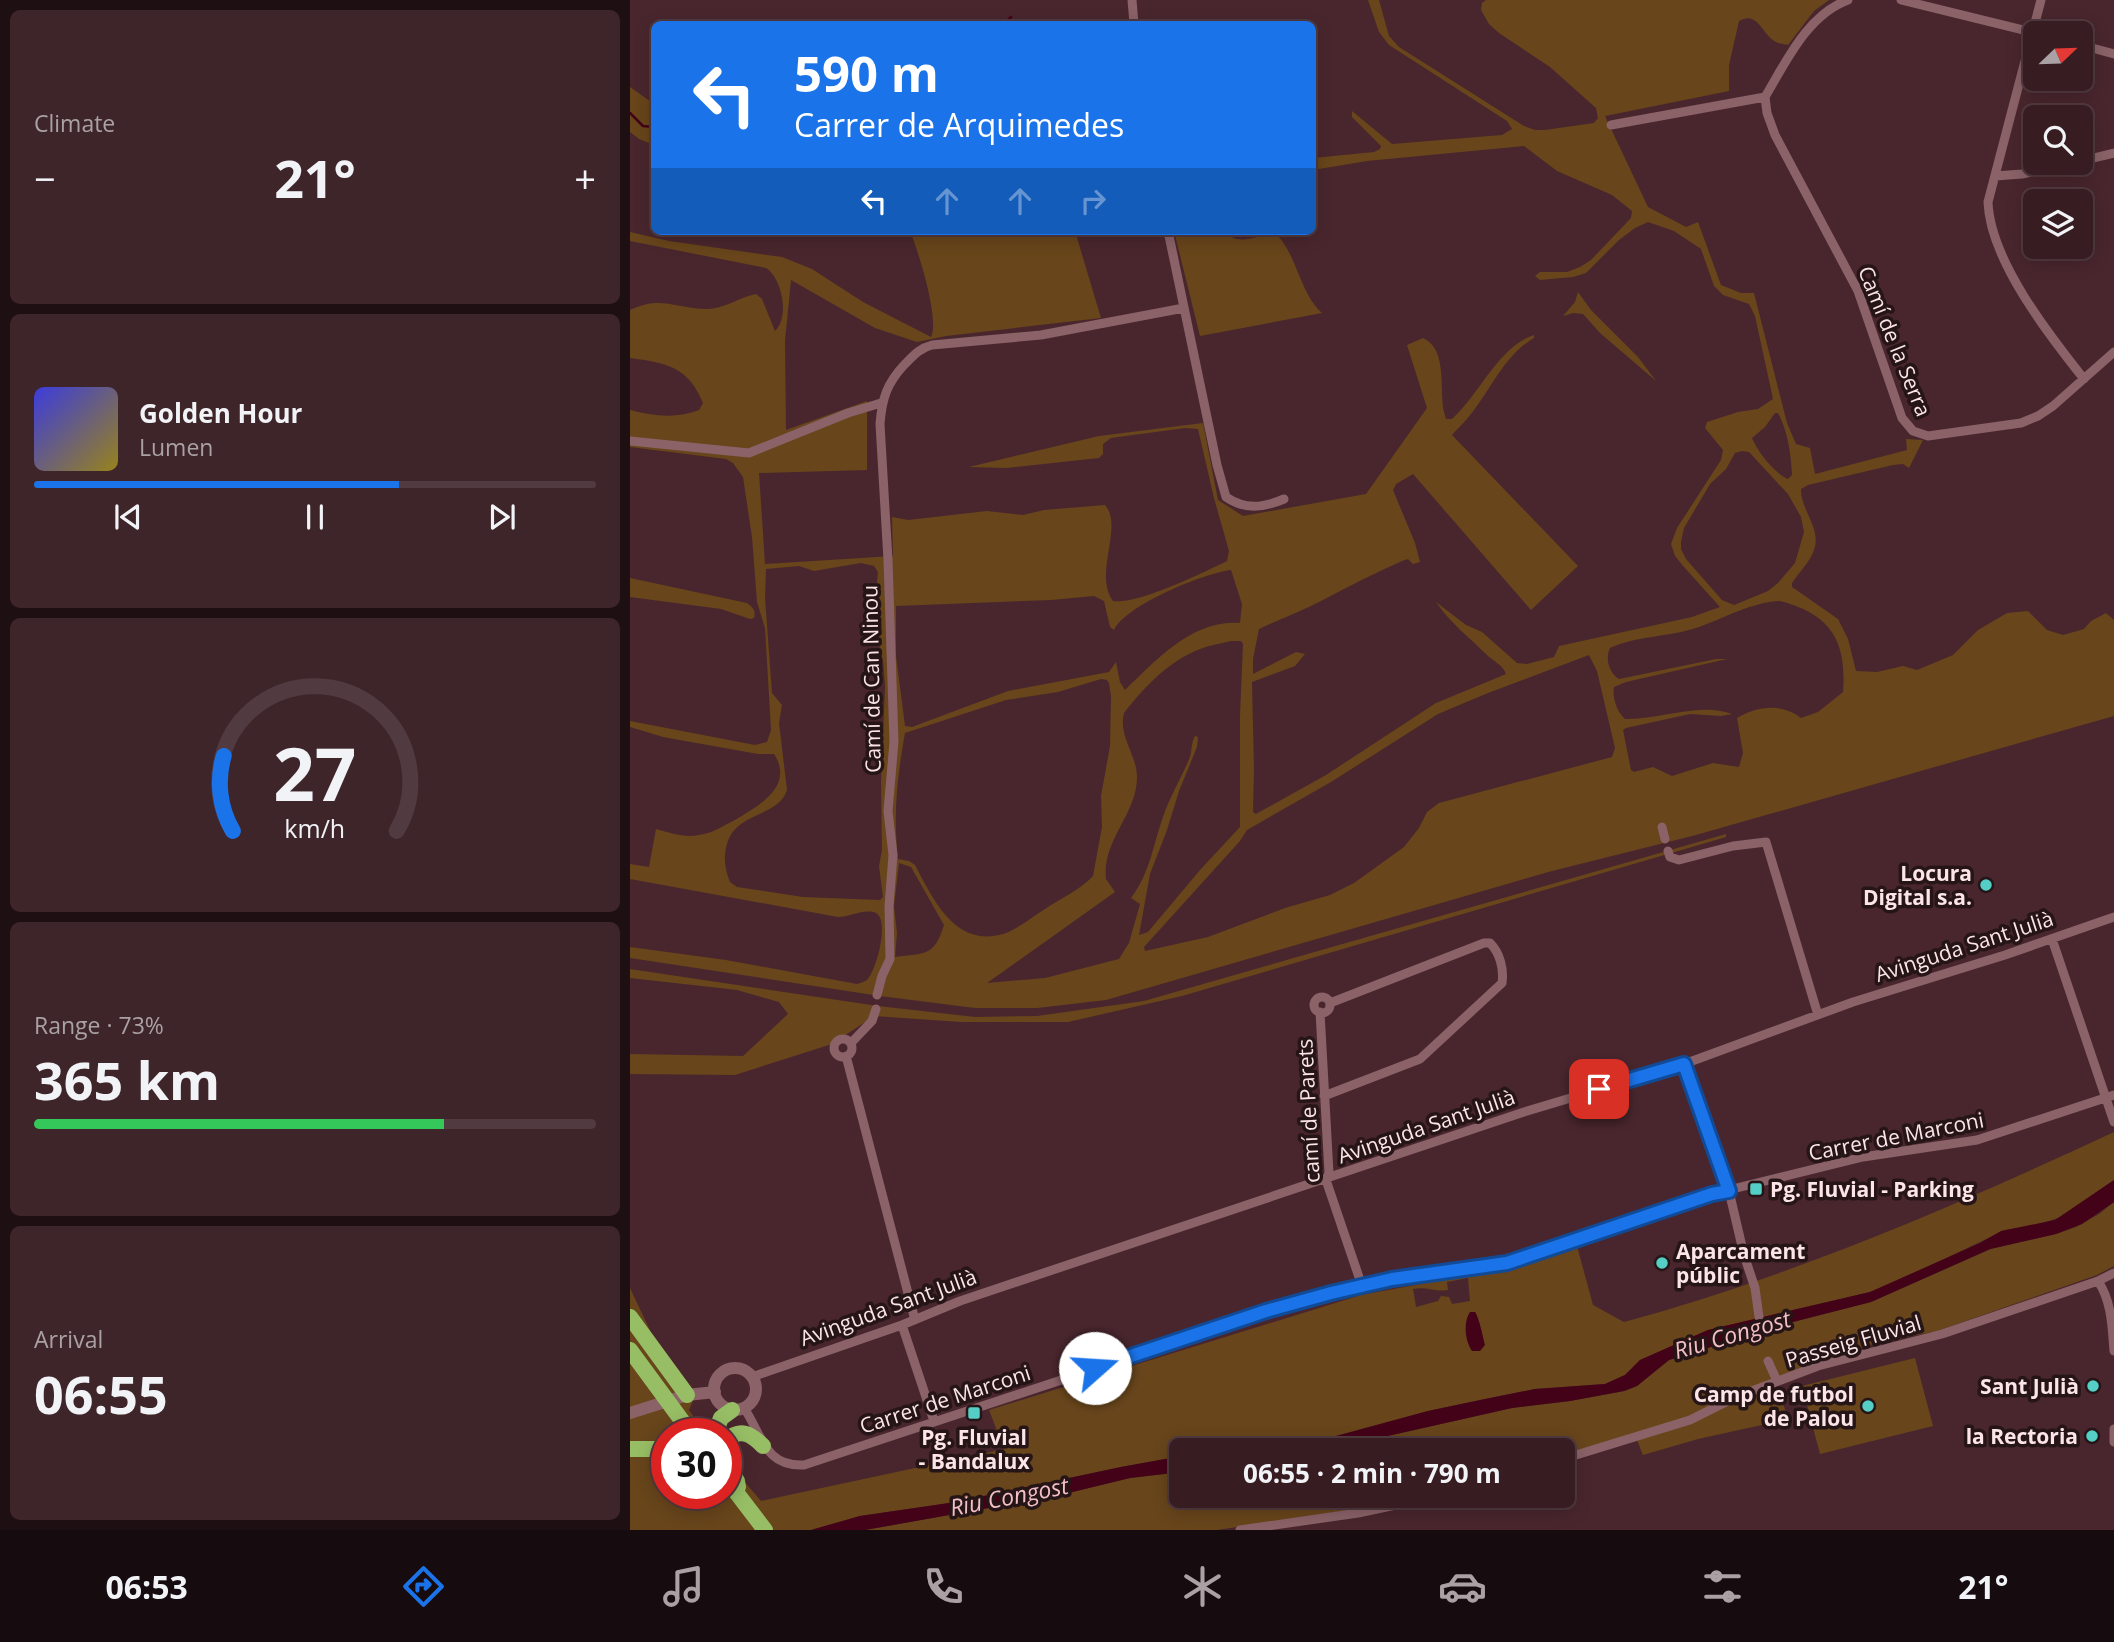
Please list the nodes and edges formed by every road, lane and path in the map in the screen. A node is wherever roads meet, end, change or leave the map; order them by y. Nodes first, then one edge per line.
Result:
1 (1132, 0) edge
2 (1848, 0) edge
3 (1901, 0) edge
4 (2041, 0) edge
5 (1134, 21) edge
6 (2037, 21) edge
7 (2023, 30) edge
8 (2093, 48) edge
9 (2114, 54) edge
10 (2023, 73) edge
11 (1765, 97) junction
12 (1611, 125) dead end
13 (2114, 153) edge
14 (2093, 158) edge
15 (2023, 174) edge
16 (1995, 176) junction
17 (1169, 235) edge
18 (1184, 308) junction
19 (2114, 352) edge
20 (2084, 379) junction
21 (881, 403) junction
22 (630, 441) edge
23 (1284, 499) dead end
24 (1662, 827) dead end
25 (1665, 839) dead end
26 (1668, 851) dead end
27 (2114, 917) edge
28 (2052, 939) junction
29 (877, 995) dead end
30 (876, 1009) dead end
31 (1818, 1015) junction
32 (851, 1043) junction
33 (846, 1056) junction
34 (1684, 1064) junction
35 (1324, 1096) junction
36 (2109, 1097) edge
37 (2114, 1122) edge
38 (1326, 1180) junction
39 (1729, 1191) junction
40 (2114, 1273) edge
41 (2098, 1281) junction
42 (1362, 1286) junction
43 (630, 1317) edge
44 (1759, 1317) dead end
45 (915, 1320) junction
46 (902, 1325) junction
47 (630, 1350) edge
48 (2114, 1351) edge
49 (1769, 1361) dead end
50 (752, 1377) junction
51 (1777, 1381) junction
52 (715, 1392) junction
53 (687, 1395) junction
54 (738, 1409) junction
55 (630, 1413) edge
56 (680, 1418) edge
57 (724, 1418) edge
58 (934, 1421) junction
59 (2114, 1429) edge
60 (742, 1434) edge
61 (2114, 1442) edge
62 (763, 1446) junction
63 (630, 1449) edge
64 (651, 1449) edge
65 (1575, 1455) edge
66 (742, 1496) edge
67 (1382, 1508) edge
68 (765, 1530) edge
69 (1240, 1530) edge

1 - 5 street
2 - 11 street
3 - 7 street
4 - 6 street
8 - 9 street
10 - 16 street
11 - 12 street
11 - 20 street, Camí de la Serra
13 - 14 street
15 - 16 street
16 - 20 street
17 - 18 street
18 - 21 street
18 - 23 street
19 - 20 street, Camí de la Serra
21 - 22 street
21 - 29 street, Camí de Can Ninou
24 - 25 street
26 - 31 street
27 - 28 street, Avinguda Sant Julià
28 - 31 street, Avinguda Sant Julià
28 - 36 street
30 - 32 street
31 - 34 street, Avinguda Sant Julià
32 - 33 street
32 - 33 street
33 - 45 street
34 - 38 street, Avinguda Sant Julià
34 - 39 street
35 - 35 street, camí de Parets
35 - 38 street, camí de Parets
36 - 37 street
36 - 39 street, Carrer de Marconi
38 - 42 street, camí de Parets
38 - 45 street, Avinguda Sant Julià
39 - 42 street, Carrer de Marconi
39 - 44 street
40 - 41 street, Passeig Fluvial
41 - 48 street
41 - 51 street, Passeig Fluvial
42 - 58 street, Carrer de Marconi
43 - 53 highway
45 - 46 street, Avinguda Sant Julià
46 - 50 street, Avinguda Sant Julià
46 - 58 street
47 - 56 highway
49 - 51 street
50 - 52 street
50 - 54 street
51 - 65 street, Passeig Fluvial
52 - 53 street
52 - 54 street
53 - 55 street
54 - 57 highway
54 - 62 street
58 - 62 street, Carrer de Marconi
59 - 61 street
60 - 62 highway
63 - 64 highway
66 - 68 highway
67 - 69 street

